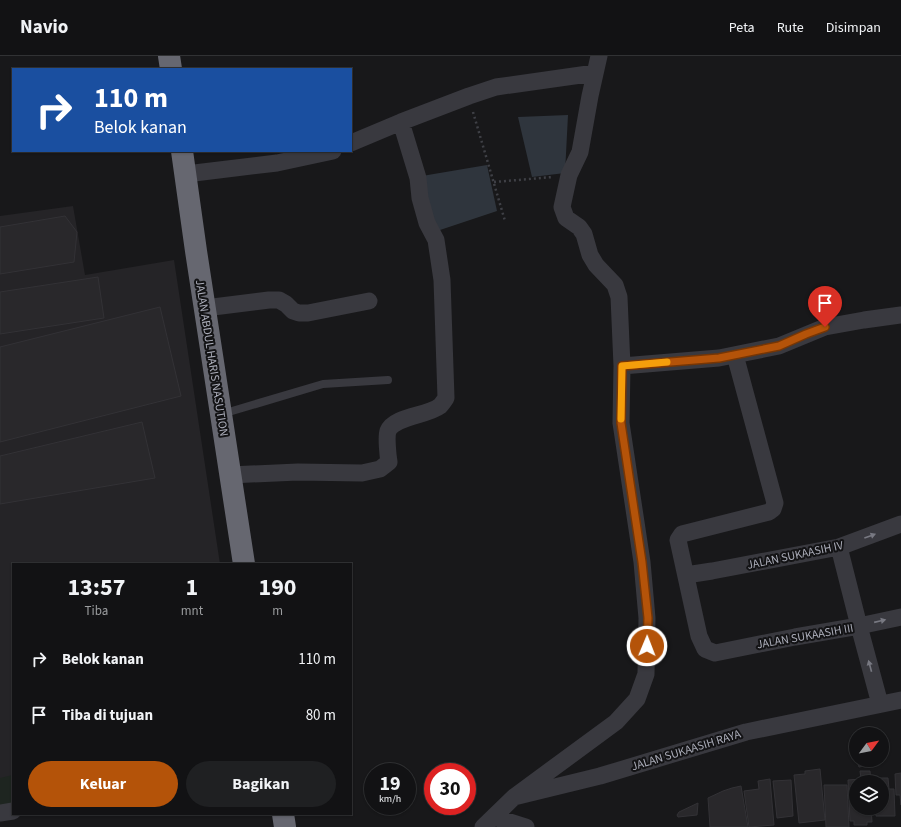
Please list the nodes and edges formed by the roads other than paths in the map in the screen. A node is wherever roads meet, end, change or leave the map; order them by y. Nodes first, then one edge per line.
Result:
1 (169, 56) edge
2 (599, 56) edge
3 (171, 68) edge
4 (595, 73) junction
5 (401, 122) junction
6 (352, 143) edge
7 (182, 152) edge
8 (328, 152) edge
9 (186, 174) junction
10 (369, 301) dead end
11 (205, 308) junction
12 (901, 315) edge
13 (735, 355) junction
14 (622, 366) junction
15 (388, 380) dead end
16 (221, 414) junction
17 (230, 475) junction
18 (901, 524) edge
19 (839, 547) junction
20 (244, 563) edge
21 (686, 575) junction
22 (901, 616) edge
23 (859, 626) junction
24 (901, 700) edge
25 (880, 704) junction
26 (514, 797) junction
27 (12, 811) edge
28 (0, 814) edge
29 (283, 815) edge
30 (488, 822) edge
31 (285, 827) edge
32 (526, 827) edge

1 - 3 highway
2 - 4 street
4 - 5 street
4 - 14 street
5 - 6 street
5 - 17 street
7 - 9 highway, JALAN ABDUL HARIS NASUTION
8 - 9 street
9 - 11 highway, JALAN ABDUL HARIS NASUTION
10 - 11 street
11 - 16 highway, JALAN ABDUL HARIS NASUTION
12 - 13 street
13 - 14 street
13 - 21 street
14 - 26 street
15 - 16 lane
16 - 17 highway, JALAN ABDUL HARIS NASUTION
17 - 20 highway, JALAN ABDUL HARIS NASUTION
19 -> 18 street, JALAN SUKAASIH IV
19 - 21 street, JALAN SUKAASIH IV
19 - 23 street
21 - 23 street, JALAN SUKAASIH III
23 -> 22 street, JALAN SUKAASIH III
25 -> 23 street
24 - 25 street, JALAN SUKAASIH RAYA
25 - 26 street, JALAN SUKAASIH RAYA
26 - 30 street, JALAN SUKAASIH RAYA
27 - 28 street
29 - 31 highway
30 - 32 street

